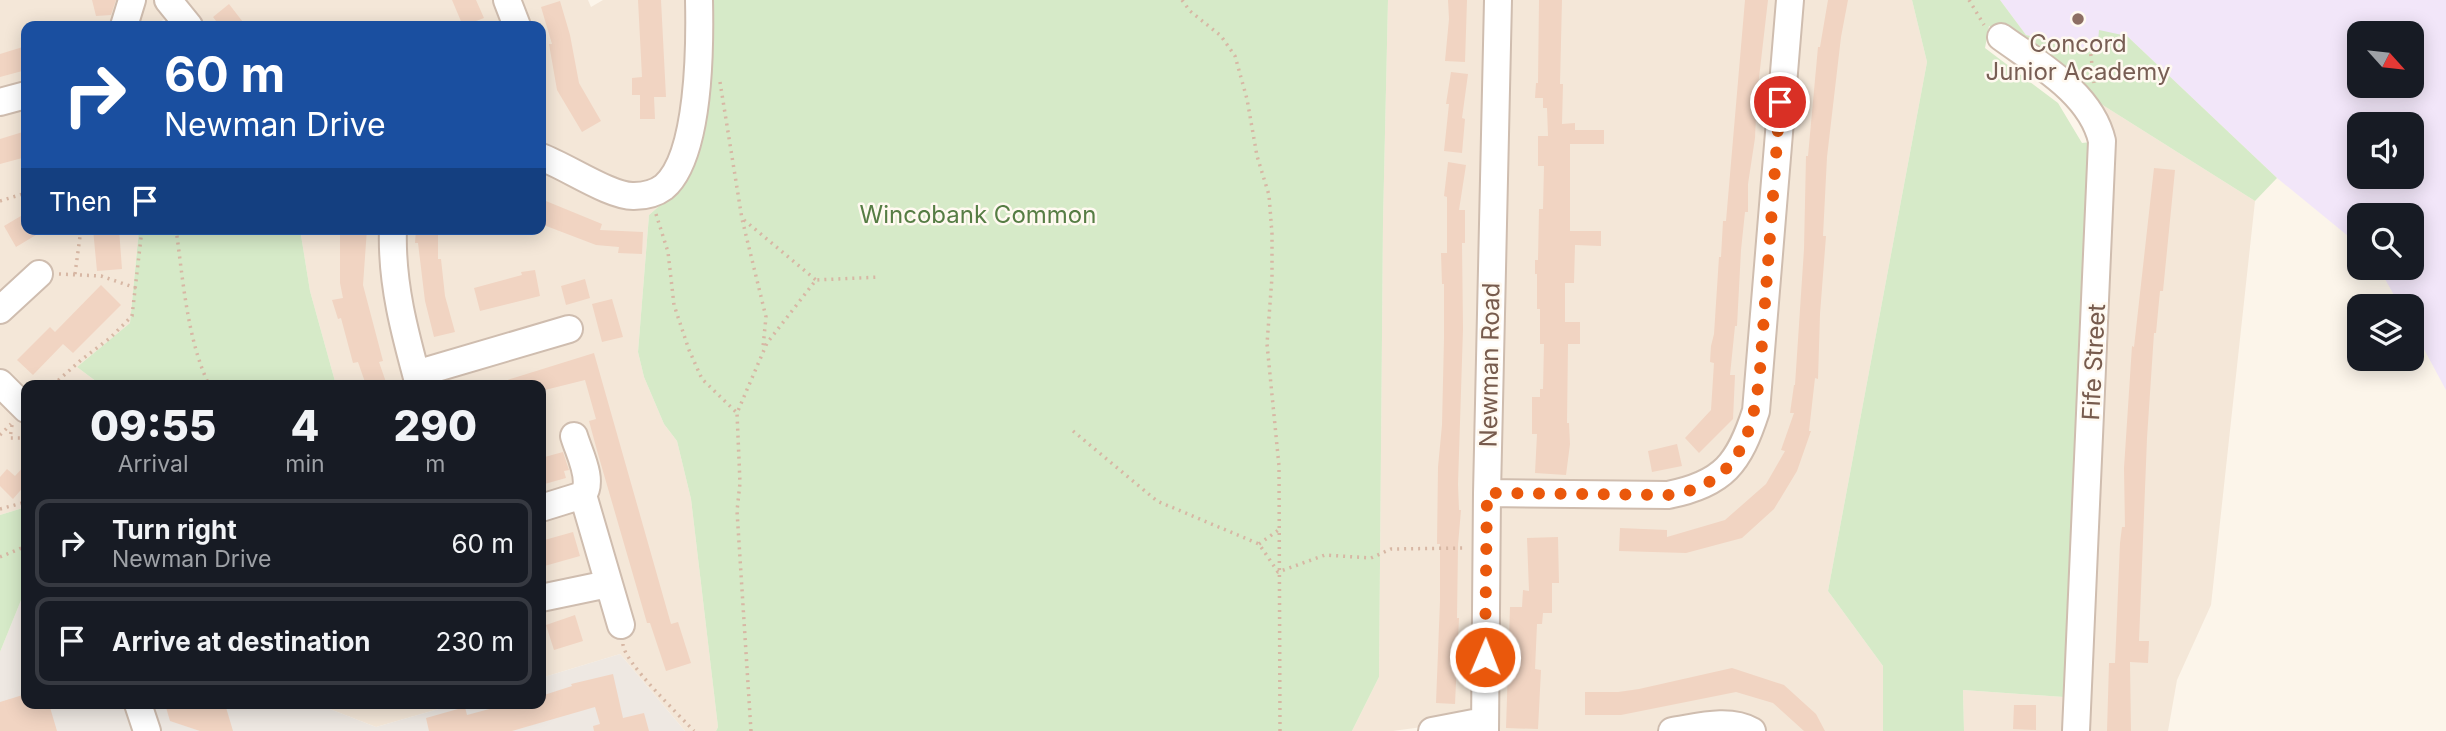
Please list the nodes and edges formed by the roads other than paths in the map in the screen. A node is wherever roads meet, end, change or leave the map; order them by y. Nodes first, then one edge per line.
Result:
1 (132, 0) edge
2 (168, 0) edge
3 (507, 0) edge
4 (699, 0) edge
5 (1498, 0) edge
6 (1790, 0) edge
7 (126, 21) edge
8 (185, 21) edge
9 (514, 21) edge
10 (2001, 37) dead end
11 (21, 96) edge
12 (0, 102) edge
13 (546, 158) edge
14 (393, 235) edge
15 (39, 274) road end
16 (0, 310) edge
17 (569, 329) dead end
18 (417, 379) edge
19 (0, 383) edge
20 (19, 416) edge
21 (573, 436) dead end
22 (1487, 493) junction
23 (583, 495) junction
24 (546, 506) edge
25 (608, 584) junction
26 (546, 597) edge
27 (621, 625) road end
28 (140, 709) edge
29 (1484, 726) edge
30 (147, 731) edge
31 (1433, 731) edge
32 (1672, 731) edge
33 (1752, 731) edge
34 (2076, 731) edge

1 - 7 street
2 - 8 street
3 - 9 street
4 - 13 street
5 - 22 street, Newman Road
6 - 22 street
10 - 34 street, Fife Street
11 - 12 street
14 - 18 street
15 - 16 street
17 - 18 street
19 - 20 street
21 - 23 street
22 - 29 street, Newman Road
23 - 24 street
23 - 25 street
25 - 26 street
25 - 27 street
28 - 30 street
29 - 31 street
32 - 33 street

